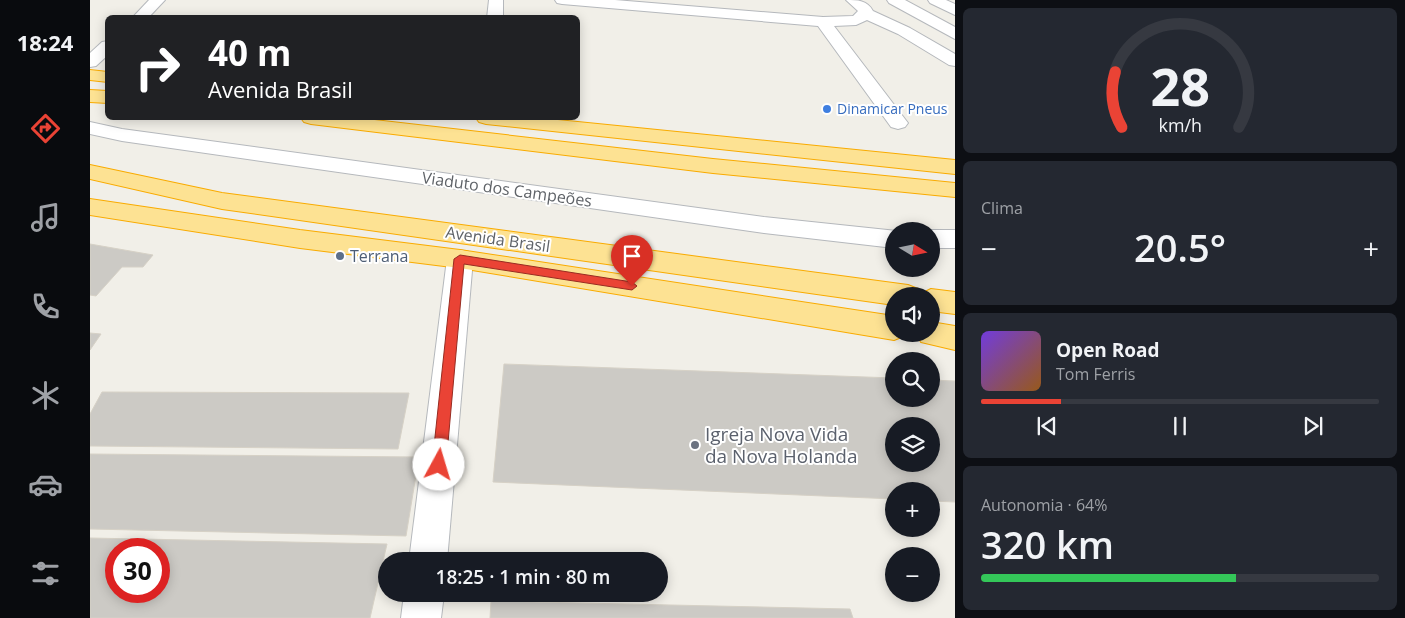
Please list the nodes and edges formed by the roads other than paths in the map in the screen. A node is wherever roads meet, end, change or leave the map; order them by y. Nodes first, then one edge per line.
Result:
1 (158, 0) edge
2 (496, 0) edge
3 (562, 0) edge
4 (853, 0) edge
5 (894, 0) edge
6 (919, 0) edge
7 (935, 0) edge
8 (866, 7) edge
9 (955, 10) edge
10 (142, 15) edge
11 (494, 15) edge
12 (955, 19) edge
13 (823, 22) junction
14 (955, 34) edge
15 (105, 49) edge
16 (955, 53) edge
17 (955, 61) edge
18 (90, 62) edge
19 (90, 75) edge
20 (105, 77) edge
21 (90, 96) edge
22 (105, 97) edge
23 (327, 120) edge
24 (505, 120) edge
25 (898, 123) dead end
26 (90, 128) edge
27 (90, 133) edge
28 (122, 135) junction
29 (955, 167) edge
30 (90, 172) edge
31 (955, 190) edge
32 (90, 207) edge
33 (885, 238) edge
34 (955, 239) edge
35 (940, 240) edge
36 (460, 259) junction
37 (885, 293) edge
38 (940, 301) edge
39 (955, 303) edge
40 (885, 327) edge
41 (940, 336) edge
42 (955, 338) edge
43 (429, 552) edge
44 (423, 602) edge
45 (421, 618) edge

1 - 10 street
2 - 11 street
3 - 13 street
4 - 8 street
5 - 14 street
6 - 12 street
7 - 9 street
8 - 13 street
8 - 16 street
8 - 17 street
13 - 25 street
15 - 18 street
19 - 20 highway
21 - 22 highway
23 - 31 highway
24 - 29 highway
26 - 28 street
27 - 28 street
28 - 33 street, Viaduto dos Campeões
30 - 37 highway, Avenida Brasil
32 - 36 highway, Avenida Brasil
34 - 35 street
36 - 40 highway, Avenida Brasil
36 - 43 street
38 - 39 highway
41 - 42 highway
44 - 45 street

